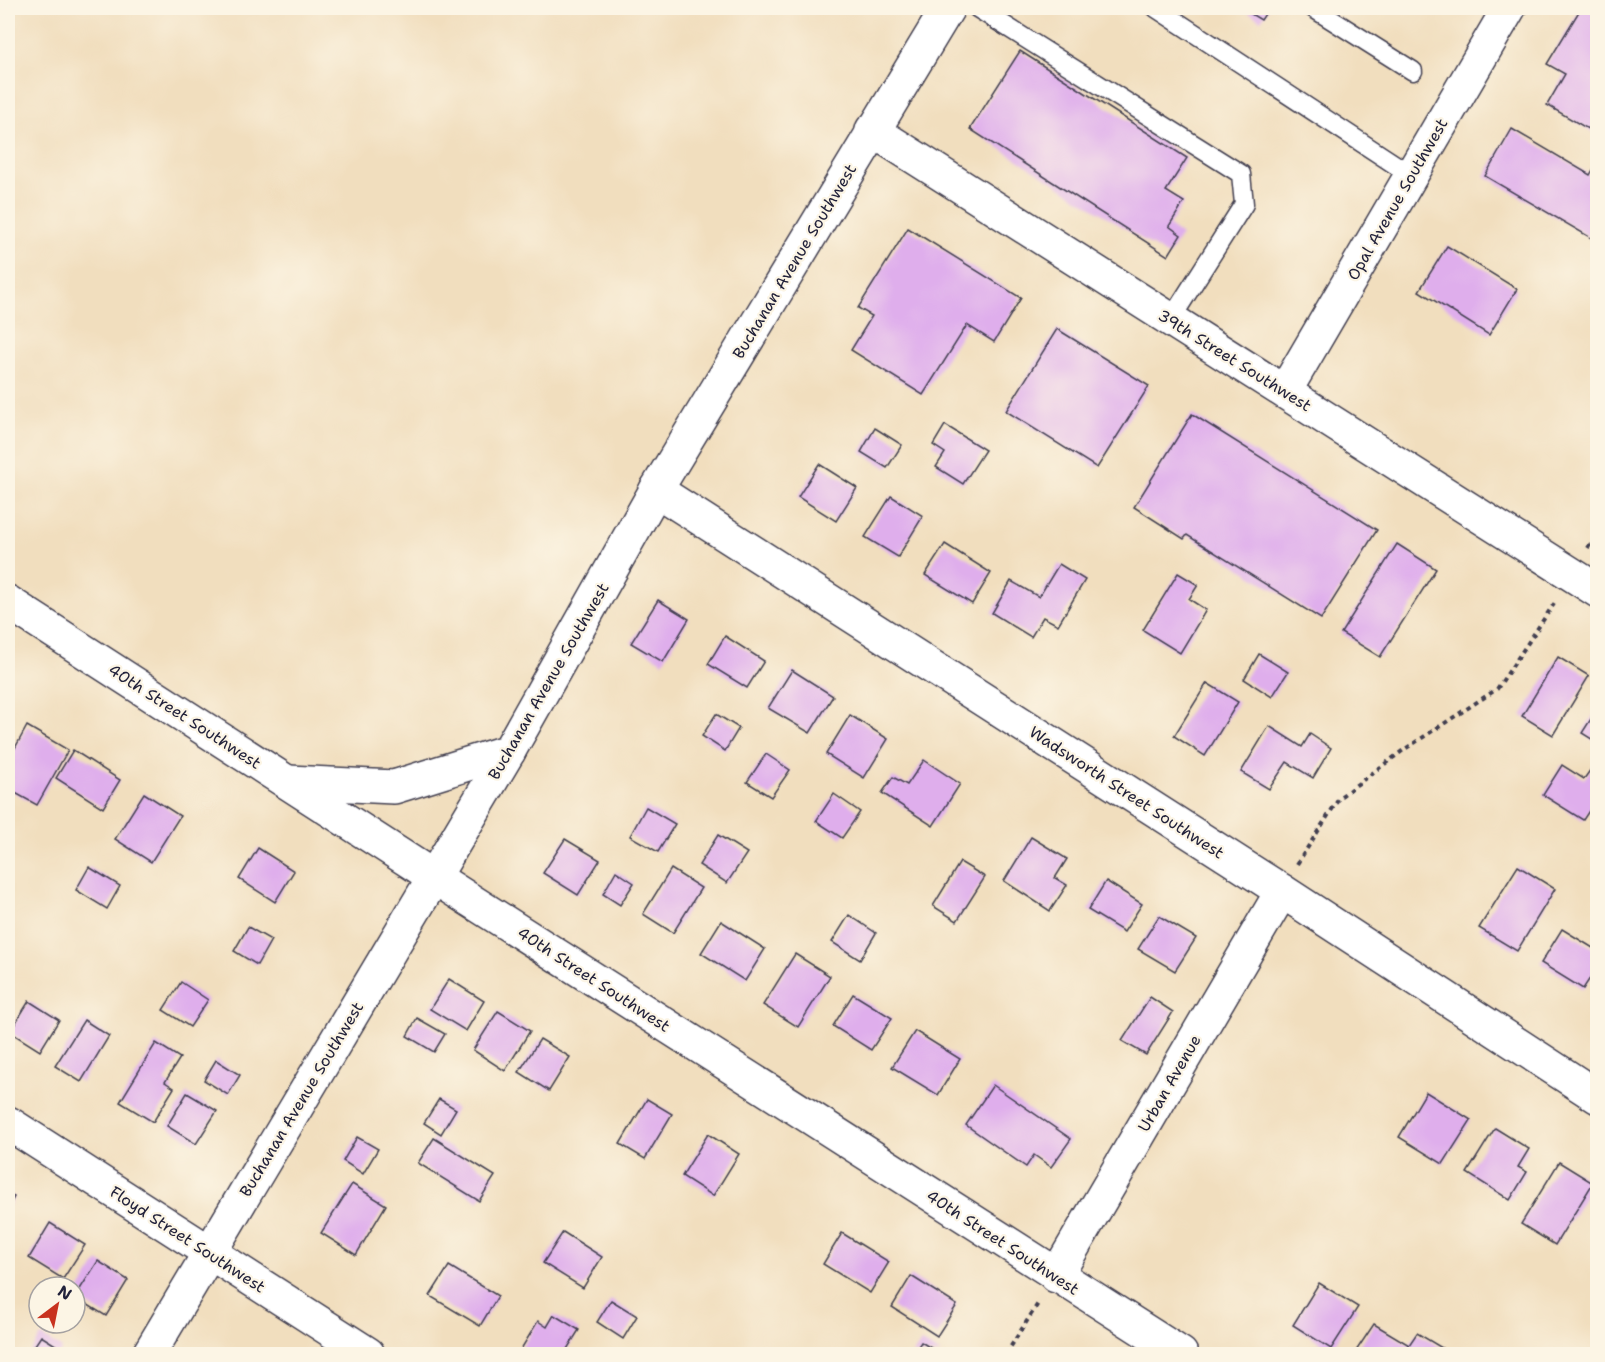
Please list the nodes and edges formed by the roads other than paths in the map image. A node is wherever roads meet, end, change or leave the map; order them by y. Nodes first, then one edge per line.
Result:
1 (948, 8) edge
2 (977, 8) edge
3 (1156, 8) edge
4 (1313, 8) edge
5 (1509, 8) edge
6 (1413, 71) dead end
7 (872, 130) junction
8 (1411, 174) junction
9 (1171, 319) junction
10 (1285, 391) junction
11 (656, 490) junction
12 (1585, 583) edge
13 (8, 602) edge
14 (509, 751) junction
15 (287, 782) junction
16 (434, 877) junction
17 (1282, 891) junction
18 (1598, 1097) edge
19 (8, 1123) edge
20 (209, 1253) junction
21 (1056, 1275) junction
22 (149, 1354) edge
23 (368, 1354) edge
24 (1181, 1354) edge

1 - 7 street, Buchanan Avenue Southwest
2 - 9 lane
3 - 8 lane
4 - 6 lane
5 - 8 street, Opal Avenue Southwest
7 - 9 street, 39th Street Southwest
7 - 11 street, Buchanan Avenue Southwest
8 - 10 street, Opal Avenue Southwest
9 - 10 street, 39th Street Southwest
10 - 12 street, 39th Street Southwest
11 - 14 street, Buchanan Avenue Southwest
11 - 17 street, Wadsworth Street Southwest
13 - 15 street, 40th Street Southwest
14 - 15 street
14 - 16 street, Buchanan Avenue Southwest
15 - 16 street, 40th Street Southwest
16 - 20 street, Buchanan Avenue Southwest
16 - 21 street, 40th Street Southwest
17 - 18 street, Wadsworth Street Southwest
17 - 21 street, Urban Avenue
19 - 20 street, Floyd Street Southwest
20 - 22 street, Buchanan Avenue Southwest
20 - 23 street, Floyd Street Southwest
21 - 24 street, 40th Street Southwest

